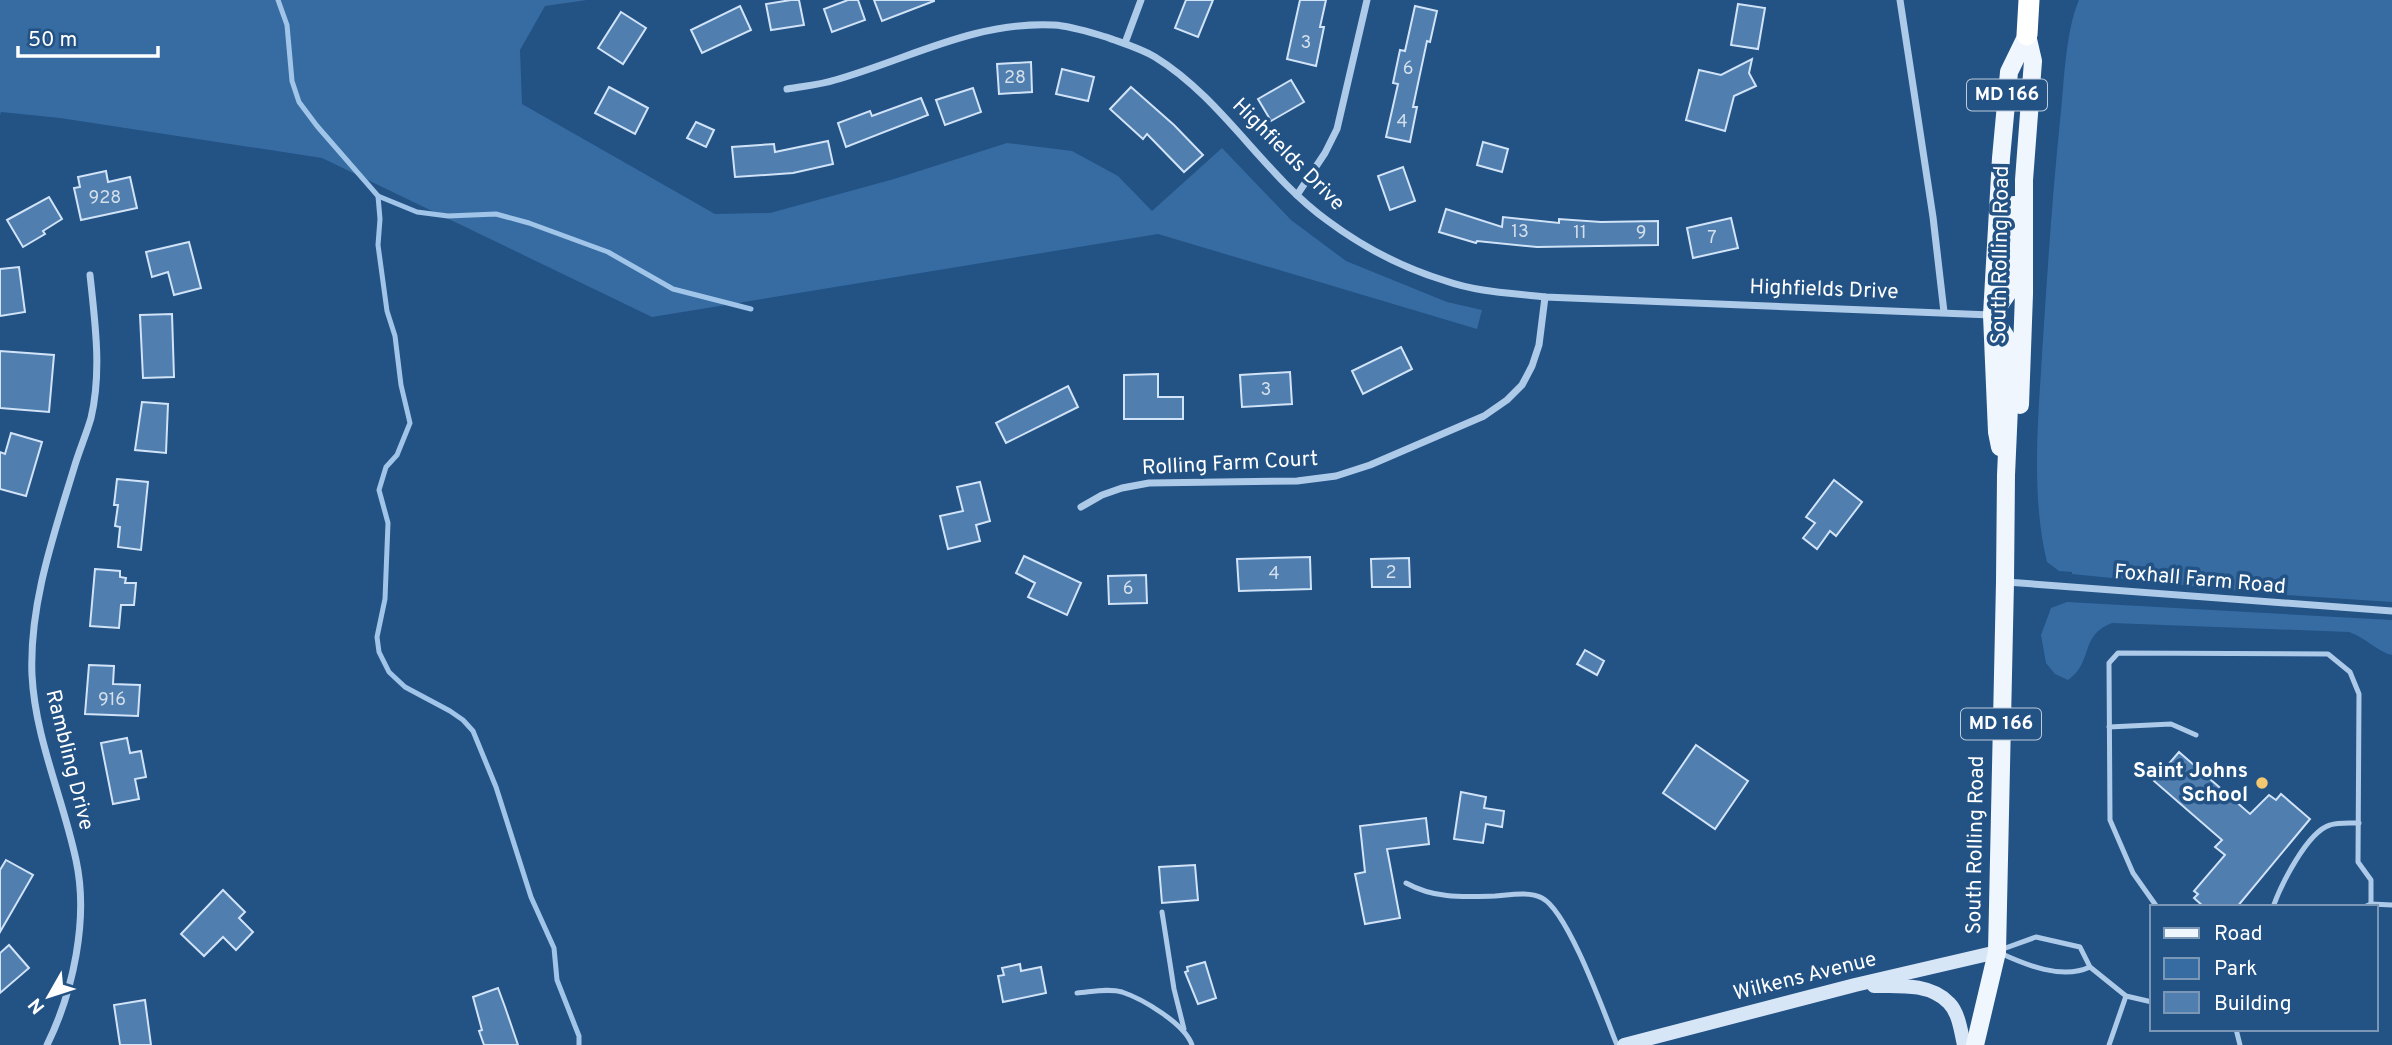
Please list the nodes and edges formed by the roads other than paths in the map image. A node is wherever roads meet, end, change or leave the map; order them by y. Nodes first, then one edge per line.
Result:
1 (1141, 0) edge
2 (1367, 0) edge
3 (1900, 0) edge
4 (2031, 0) edge
5 (2027, 36) junction
6 (1125, 43) junction
7 (788, 89) dead end
8 (1297, 195) junction
9 (90, 275) dead end
10 (1545, 297) junction
11 (1944, 312) junction
12 (1992, 315) junction
13 (2006, 475) junction
14 (1081, 508) dead end
15 (2006, 582) junction
16 (2392, 611) edge
17 (2109, 727) junction
18 (2196, 735) dead end
19 (2358, 823) junction
20 (1406, 883) dead end
21 (2371, 904) joint
22 (2156, 905) edge
23 (2274, 905) edge
24 (2392, 905) edge
25 (1162, 912) dead end
26 (1997, 952) junction
27 (2090, 967) junction
28 (1855, 985) junction
29 (1077, 993) dead end
30 (2126, 996) junction
31 (2150, 1002) edge
32 (1184, 1029) junction
33 (47, 1045) edge
34 (1192, 1045) edge
35 (1617, 1045) edge
36 (1624, 1045) edge
37 (1964, 1045) edge
38 (1975, 1045) edge
39 (2109, 1045) edge

1 - 6 street
2 - 8 street
3 - 11 street
4 - 5 highway, MD 166
5 - 12 main road, South Rolling Road / MD 166
5 - 13 main road, South Rolling Road / MD 166
6 - 7 street, Highfields Drive
6 - 8 street, Highfields Drive
8 - 10 street, Highfields Drive
9 - 33 street, Rambling Drive
10 - 11 street, Highfields Drive
10 - 14 street, Rolling Farm Court
11 - 12 street, Highfields Drive
12 - 13 main road, South Rolling Road / MD 166
13 - 15 main road, South Rolling Road / MD 166
15 - 16 street, Foxhall Farm Road
15 - 26 main road, South Rolling Road / MD 166
17 - 18 lane
17 - 19 lane
17 - 22 lane
19 - 21 lane
19 - 23 lane
20 - 35 lane
21 - 24 lane
25 - 32 lane
26 - 27 lane
26 - 27 lane
26 - 28 main road, Wilkens Avenue
26 - 38 main road, South Rolling Road / MD 166
27 - 30 lane
28 - 36 main road, Wilkens Avenue
28 - 37 main road
29 - 32 lane
30 - 31 lane
30 - 39 lane
32 - 34 lane

